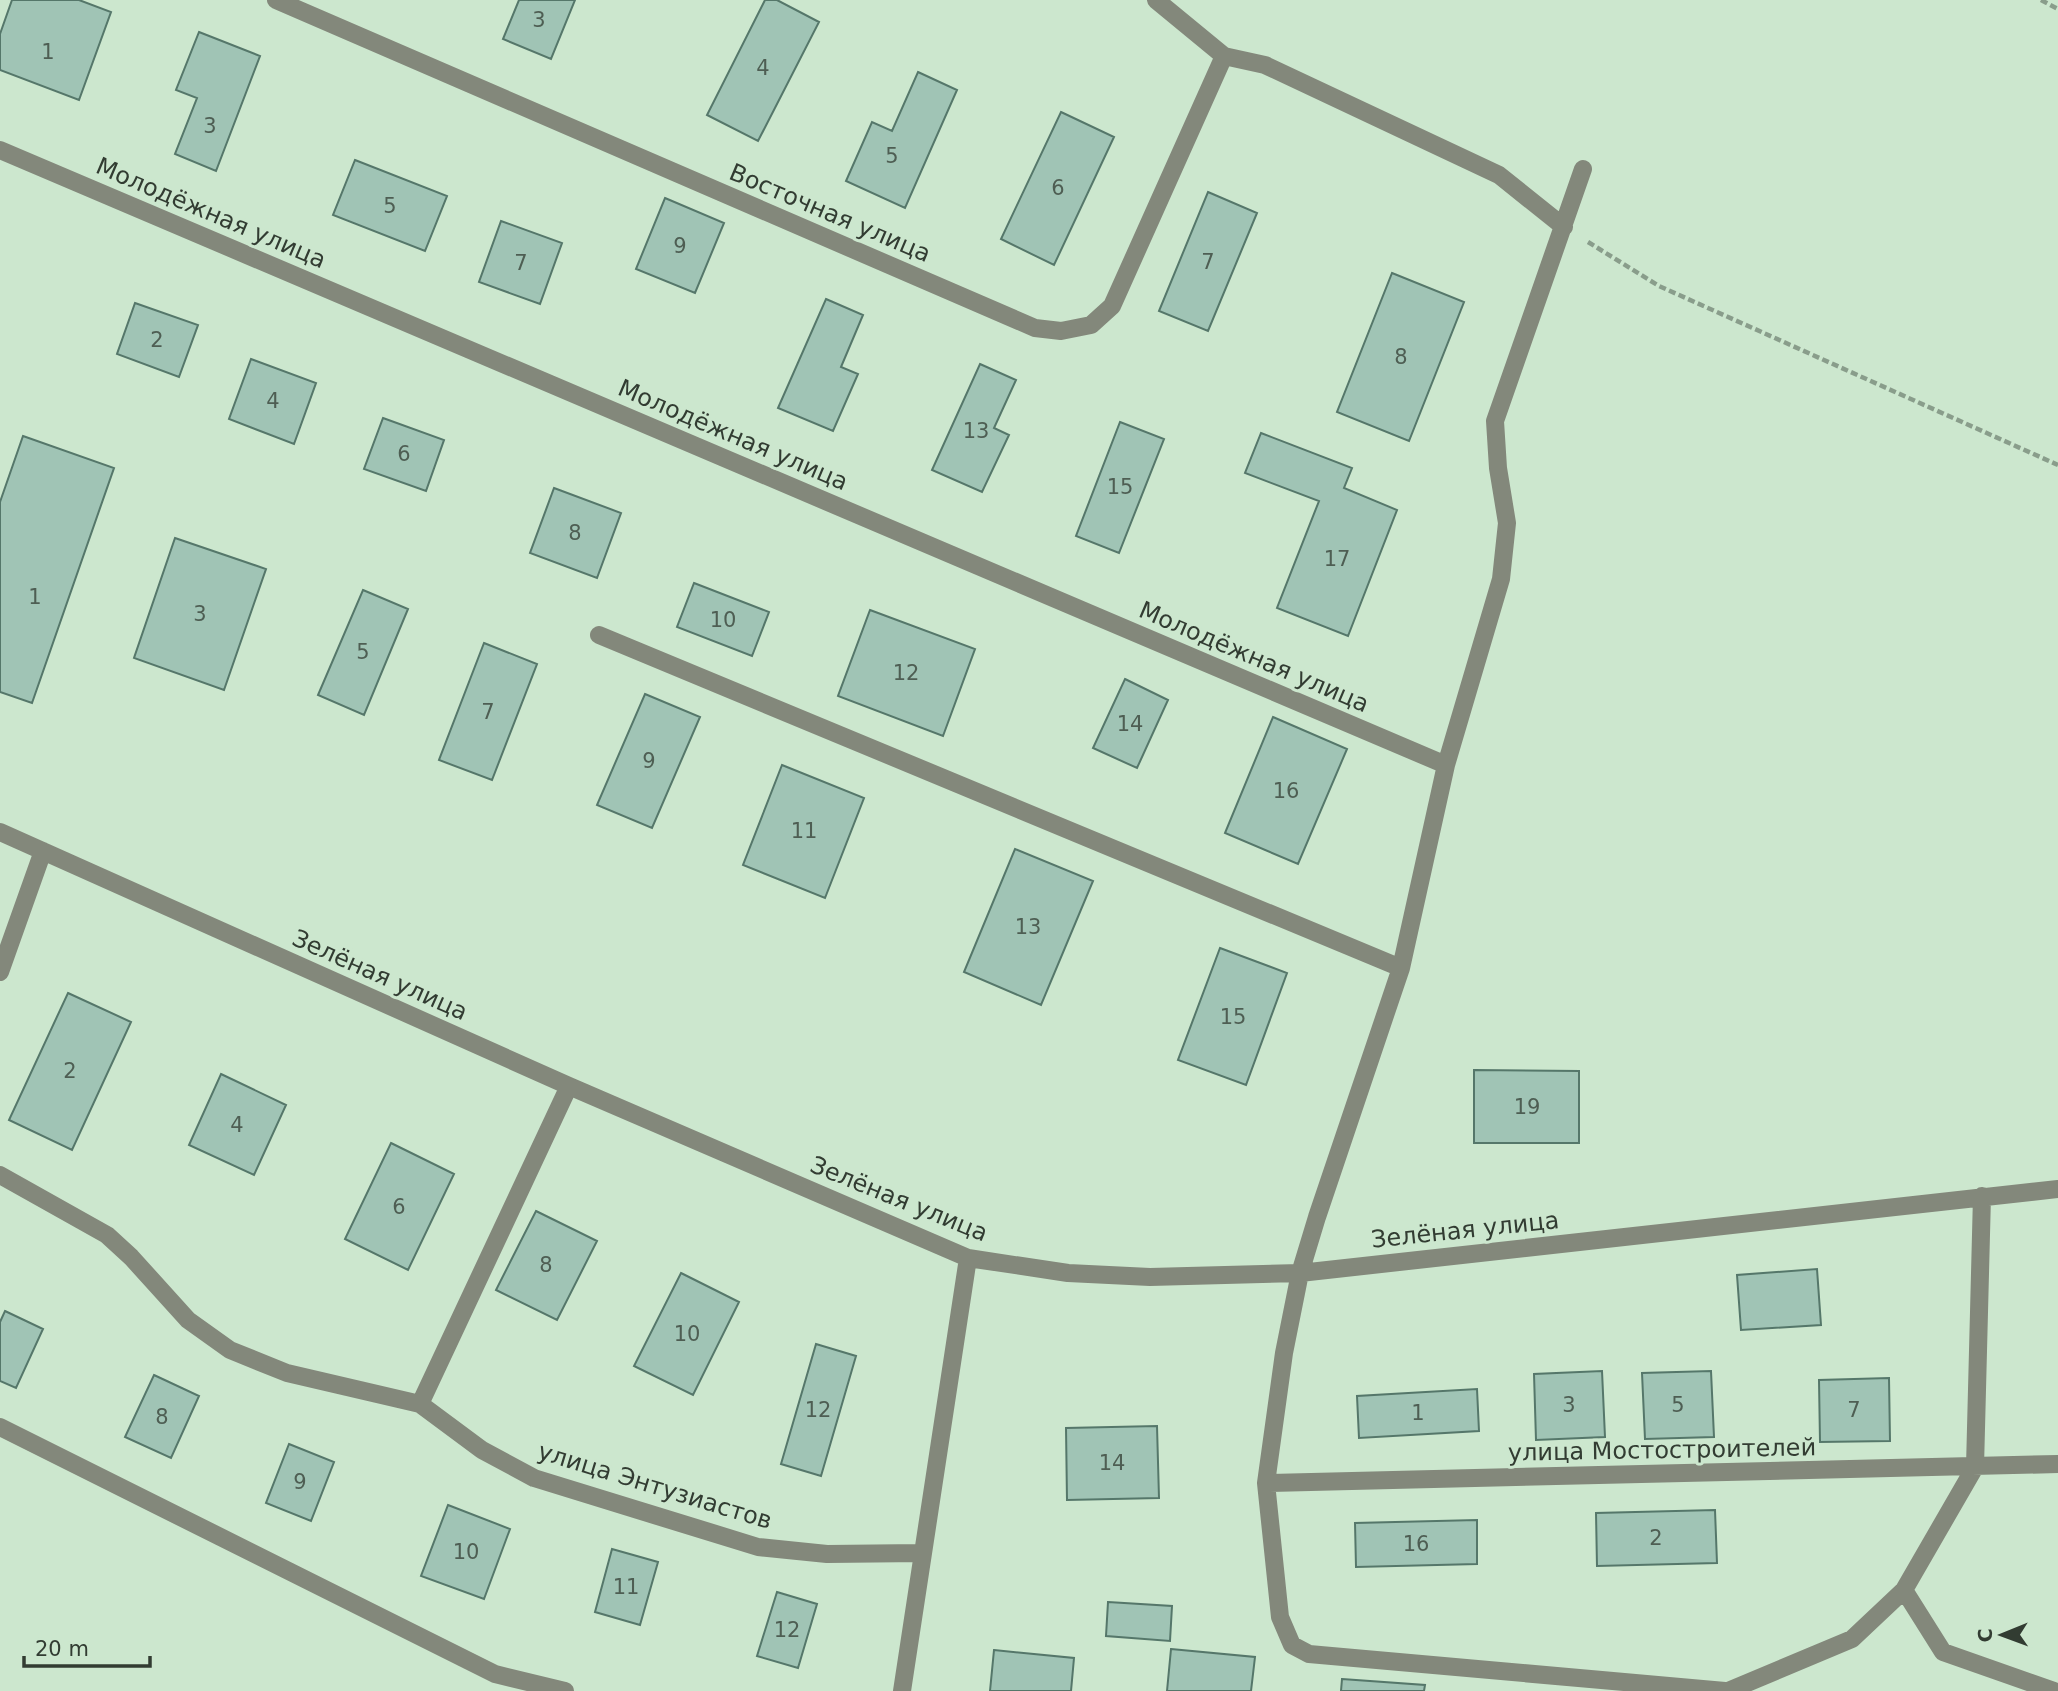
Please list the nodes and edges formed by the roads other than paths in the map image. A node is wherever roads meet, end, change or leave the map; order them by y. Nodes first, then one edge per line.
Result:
1 (276, 0) edge
2 (1156, 0) edge
3 (1224, 56) junction
4 (0, 149) edge
5 (1584, 169) dead end
6 (1564, 227) junction
7 (599, 635) dead end
8 (1446, 765) junction
9 (0, 832) edge
10 (43, 851) junction
11 (1401, 968) junction
12 (0, 972) edge
13 (569, 1086) junction
14 (0, 1175) edge
15 (2058, 1189) edge
16 (1982, 1196) junction
17 (968, 1258) junction
18 (1300, 1273) junction
19 (420, 1404) junction
20 (0, 1427) edge
21 (2058, 1464) edge
22 (1975, 1467) junction
23 (1266, 1483) junction
24 (922, 1553) junction
25 (1904, 1590) junction
26 (565, 1691) edge
27 (902, 1691) edge
28 (1726, 1691) edge
29 (2054, 1691) edge

1 - 3 street, Восточная улица
2 - 3 street
3 - 6 street
4 - 8 street, Молодёжная улица
5 - 6 street
6 - 8 street
7 - 11 street
8 - 11 street
9 - 10 street, Зелёная улица
10 - 12 street
10 - 13 street, Зелёная улица
11 - 18 street
13 - 17 street, Зелёная улица
13 - 19 street
14 - 19 street, улица Энтузиастов
15 - 16 street, Зелёная улица
16 - 18 street, Зелёная улица
16 - 22 street
17 - 18 street, Зелёная улица
17 - 24 street
18 - 23 street
19 - 24 street, улица Энтузиастов
20 - 26 street
21 - 22 street, улица Мостостроителей
22 - 23 street, улица Мостостроителей
22 - 25 street
23 - 28 street
24 - 27 street
25 - 28 street
25 - 29 street

